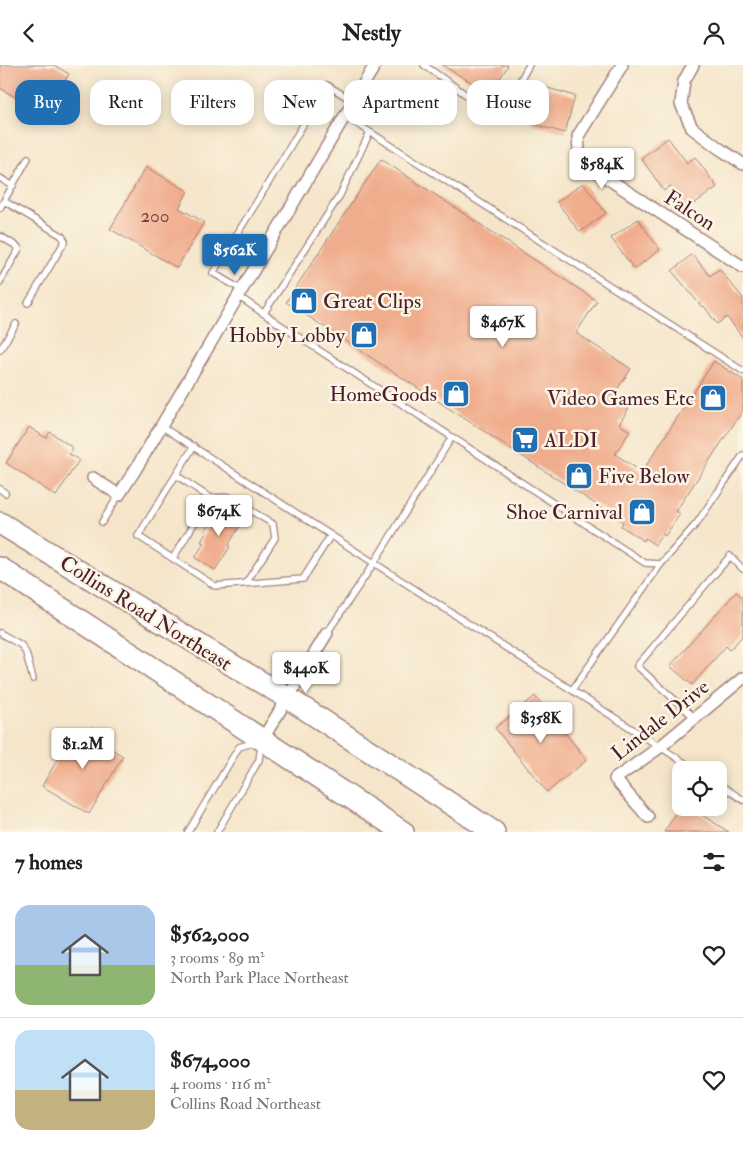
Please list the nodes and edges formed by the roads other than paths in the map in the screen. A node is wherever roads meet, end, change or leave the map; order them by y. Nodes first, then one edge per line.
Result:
1 (375, 65) edge
2 (424, 65) edge
3 (529, 65) edge
4 (622, 65) edge
5 (693, 65) edge
6 (366, 80) edge
7 (344, 95) edge
8 (344, 116) edge
9 (359, 125) edge
10 (370, 132) junction
11 (28, 158) dead end
12 (743, 164) edge
13 (0, 178) edge
14 (13, 186) junction
15 (4, 201) junction
16 (0, 208) edge
17 (0, 236) edge
18 (743, 267) edge
19 (0, 282) edge
20 (240, 293) junction
21 (28, 303) dead end
22 (264, 313) junction
23 (16, 323) dead end
24 (0, 350) edge
25 (743, 371) edge
26 (162, 426) junction
27 (452, 437) junction
28 (194, 446) junction
29 (743, 455) edge
30 (176, 475) junction
31 (93, 479) dead end
32 (119, 495) junction
33 (210, 498) junction
34 (102, 522) dead end
35 (0, 523) edge
36 (331, 535) junction
37 (173, 558) junction
38 (374, 563) junction
39 (661, 563) junction
40 (0, 569) edge
41 (743, 569) edge
42 (246, 583) junction
43 (0, 633) edge
44 (327, 633) joint
45 (743, 678) edge
46 (33, 679) dead end
47 (572, 690) junction
48 (288, 698) junction
49 (695, 718) junction
50 (262, 740) junction
51 (660, 747) junction
52 (682, 761) edge
53 (727, 789) edge
54 (743, 800) edge
55 (648, 817) dead end
56 (188, 832) edge
57 (217, 832) edge
58 (403, 832) edge
59 (494, 832) edge

1 - 6 street
2 - 3 lane
4 - 18 street, Falcon
5 - 12 street
7 - 20 lane
8 - 20 street
9 - 10 lane
10 - 22 lane
10 - 25 lane
11 - 14 lane
13 - 14 lane
14 - 15 lane
15 - 16 lane
15 - 21 lane
17 - 19 lane
20 - 22 lane
20 - 26 street
22 - 27 lane
23 - 24 lane
26 - 28 lane
26 - 32 street
27 - 38 lane
27 - 39 lane
28 - 30 lane
28 - 36 lane
29 - 39 lane
30 - 33 lane
30 - 37 lane
31 - 32 street
32 - 34 lane
33 - 37 lane
33 - 42 lane
35 - 48 highway, Collins Road Northeast
36 - 38 lane
36 - 42 lane
37 - 42 lane
38 - 44 lane
38 - 47 lane
39 - 47 lane
40 - 50 highway, Collins Road Northeast
41 - 49 lane
43 - 46 lane
44 - 48 street
45 - 49 street, Lindale Drive
47 - 51 lane
48 - 50 street
48 - 59 highway, Collins Road Northeast
49 - 51 street, Lindale Drive
50 - 56 lane
50 - 57 lane
50 - 58 highway, Collins Road Northeast
51 - 52 lane
51 - 55 street, Lindale Drive
53 - 54 lane

